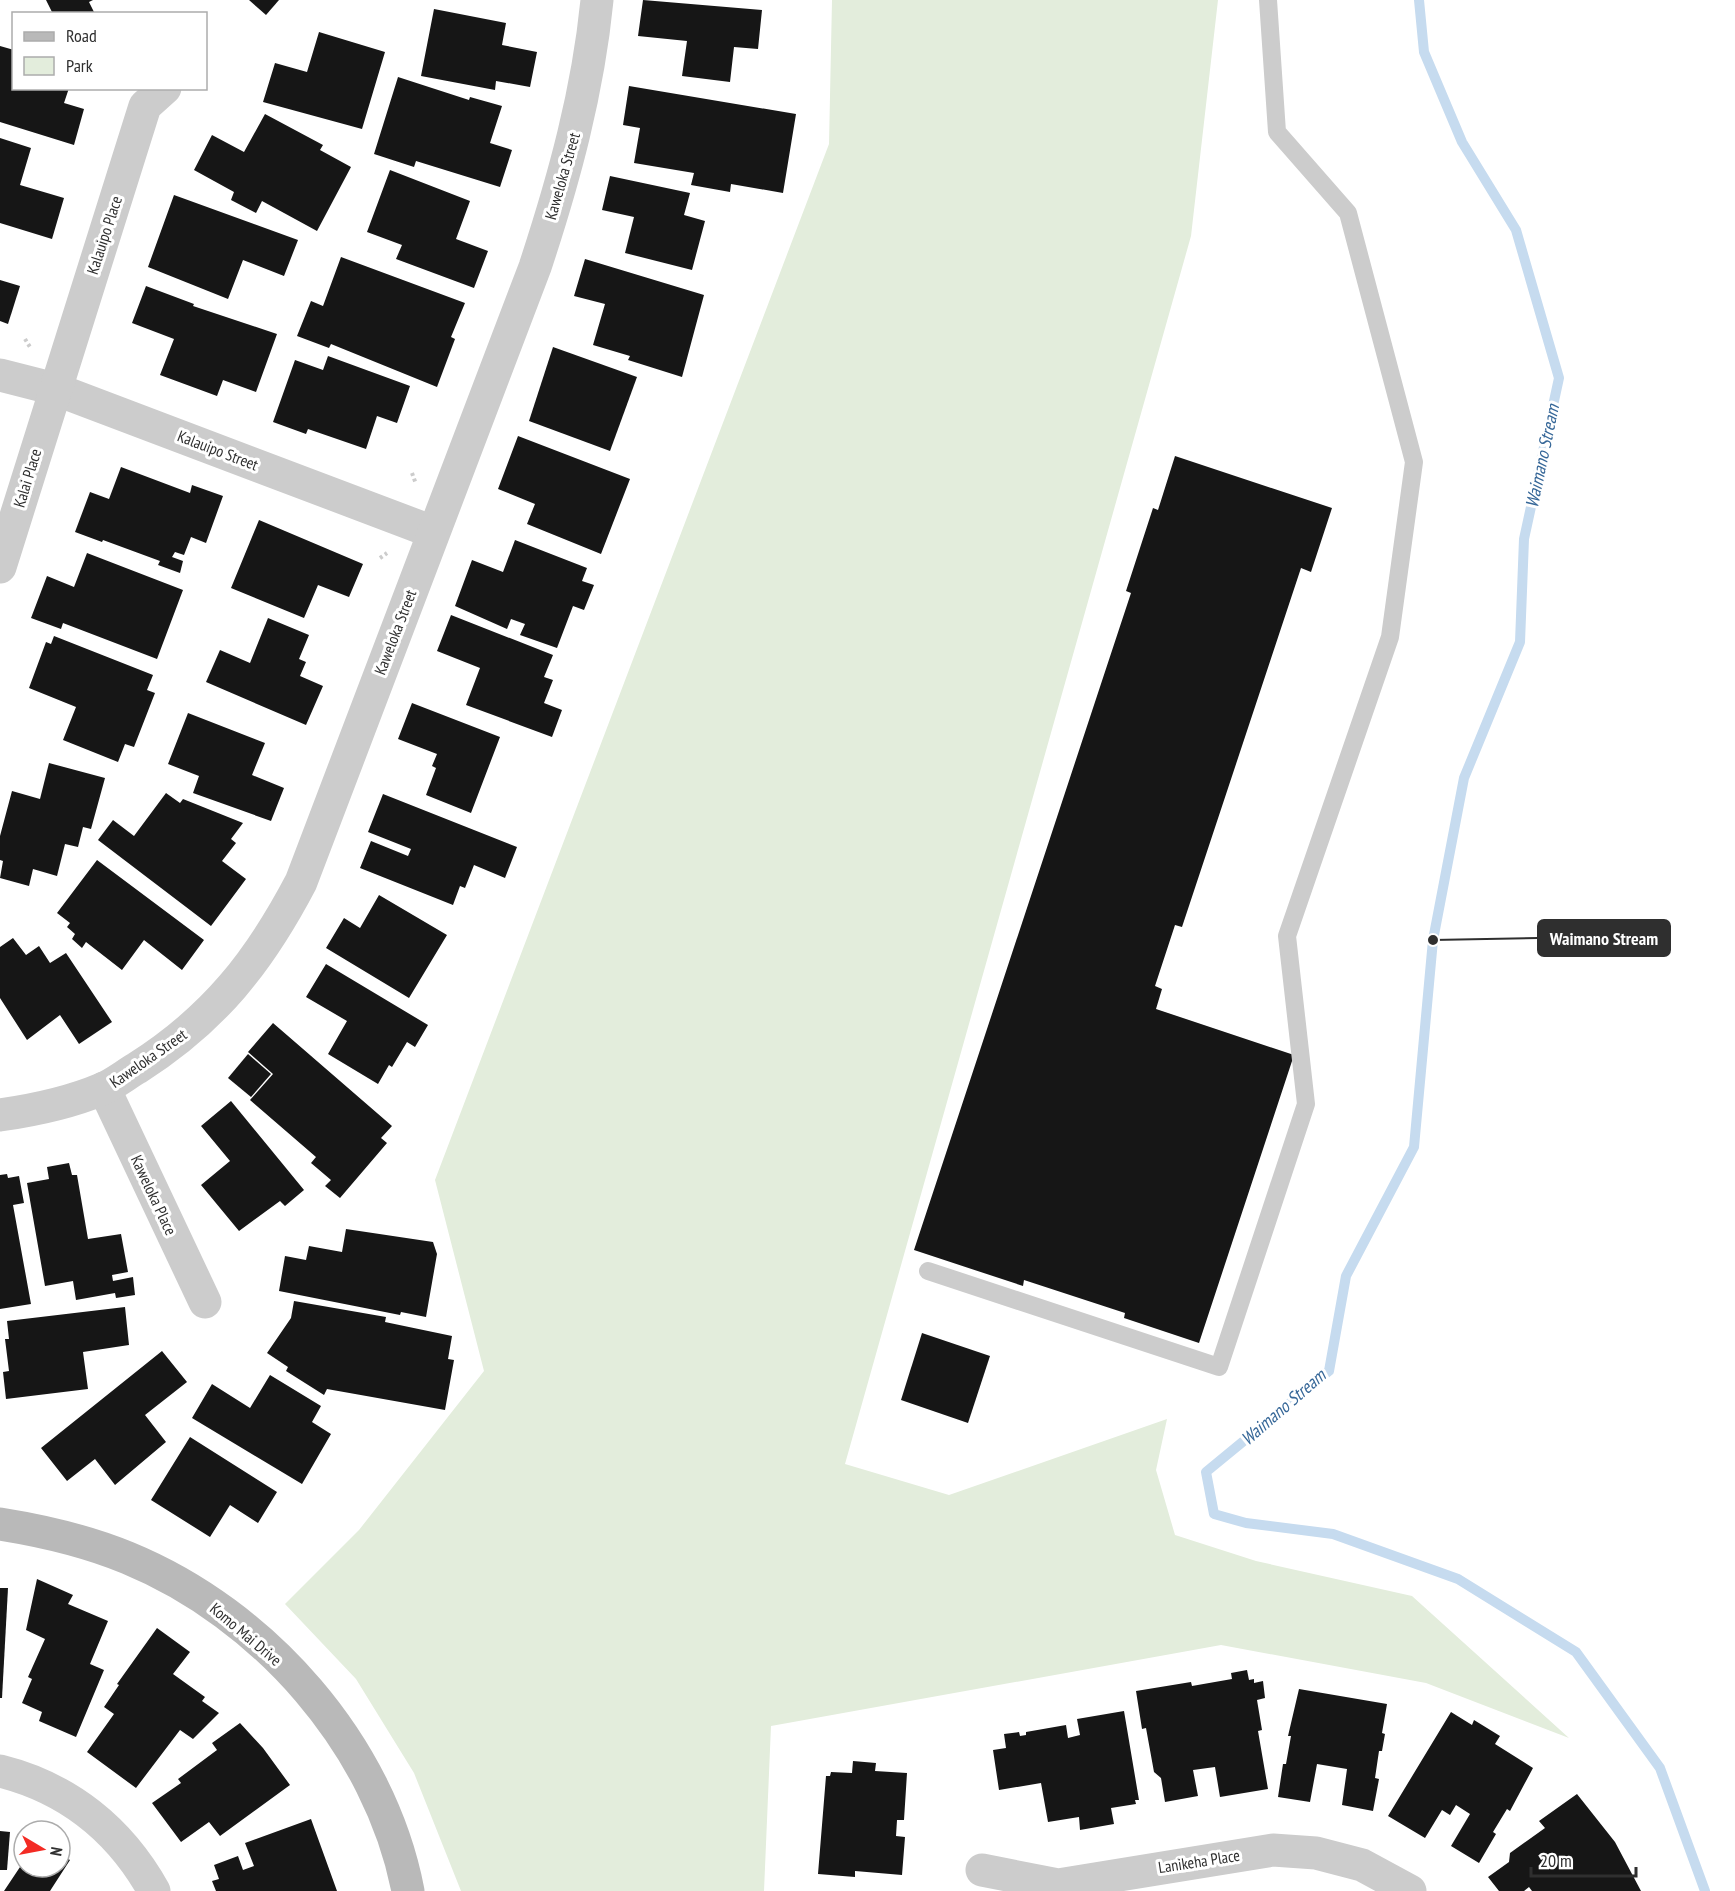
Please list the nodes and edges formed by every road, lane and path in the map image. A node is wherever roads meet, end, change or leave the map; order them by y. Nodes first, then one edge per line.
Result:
1 (597, 0) edge
2 (1268, 0) edge
3 (163, 90) edge
4 (25, 339) dead end
5 (30, 348) dead end
6 (0, 375) edge
7 (55, 389) junction
8 (412, 473) dead end
9 (414, 484) dead end
10 (433, 532) junction
11 (387, 553) dead end
12 (380, 558) dead end
13 (0, 567) edge
14 (104, 1088) junction
15 (0, 1115) edge
16 (928, 1270) dead end
17 (205, 1302) dead end
18 (0, 1524) edge
19 (0, 1771) edge
20 (982, 1870) dead end
21 (154, 1891) edge
22 (408, 1891) edge
23 (1410, 1891) edge

1 - 10 street, Kaweloka Street
2 - 16 lane
3 - 7 street, Kalauipo Place
4 - 5 path
6 - 7 street, Kalauipo Street
7 - 10 street, Kalauipo Street
7 - 13 street, Kalai Place
8 - 9 path
10 - 14 street, Kaweloka Street
11 - 12 path
14 - 15 street, Kaweloka Street
14 - 17 street, Kaweloka Place
18 - 22 main road, Komo Mai Drive
19 - 21 street
20 - 23 street, Lanikeha Place

